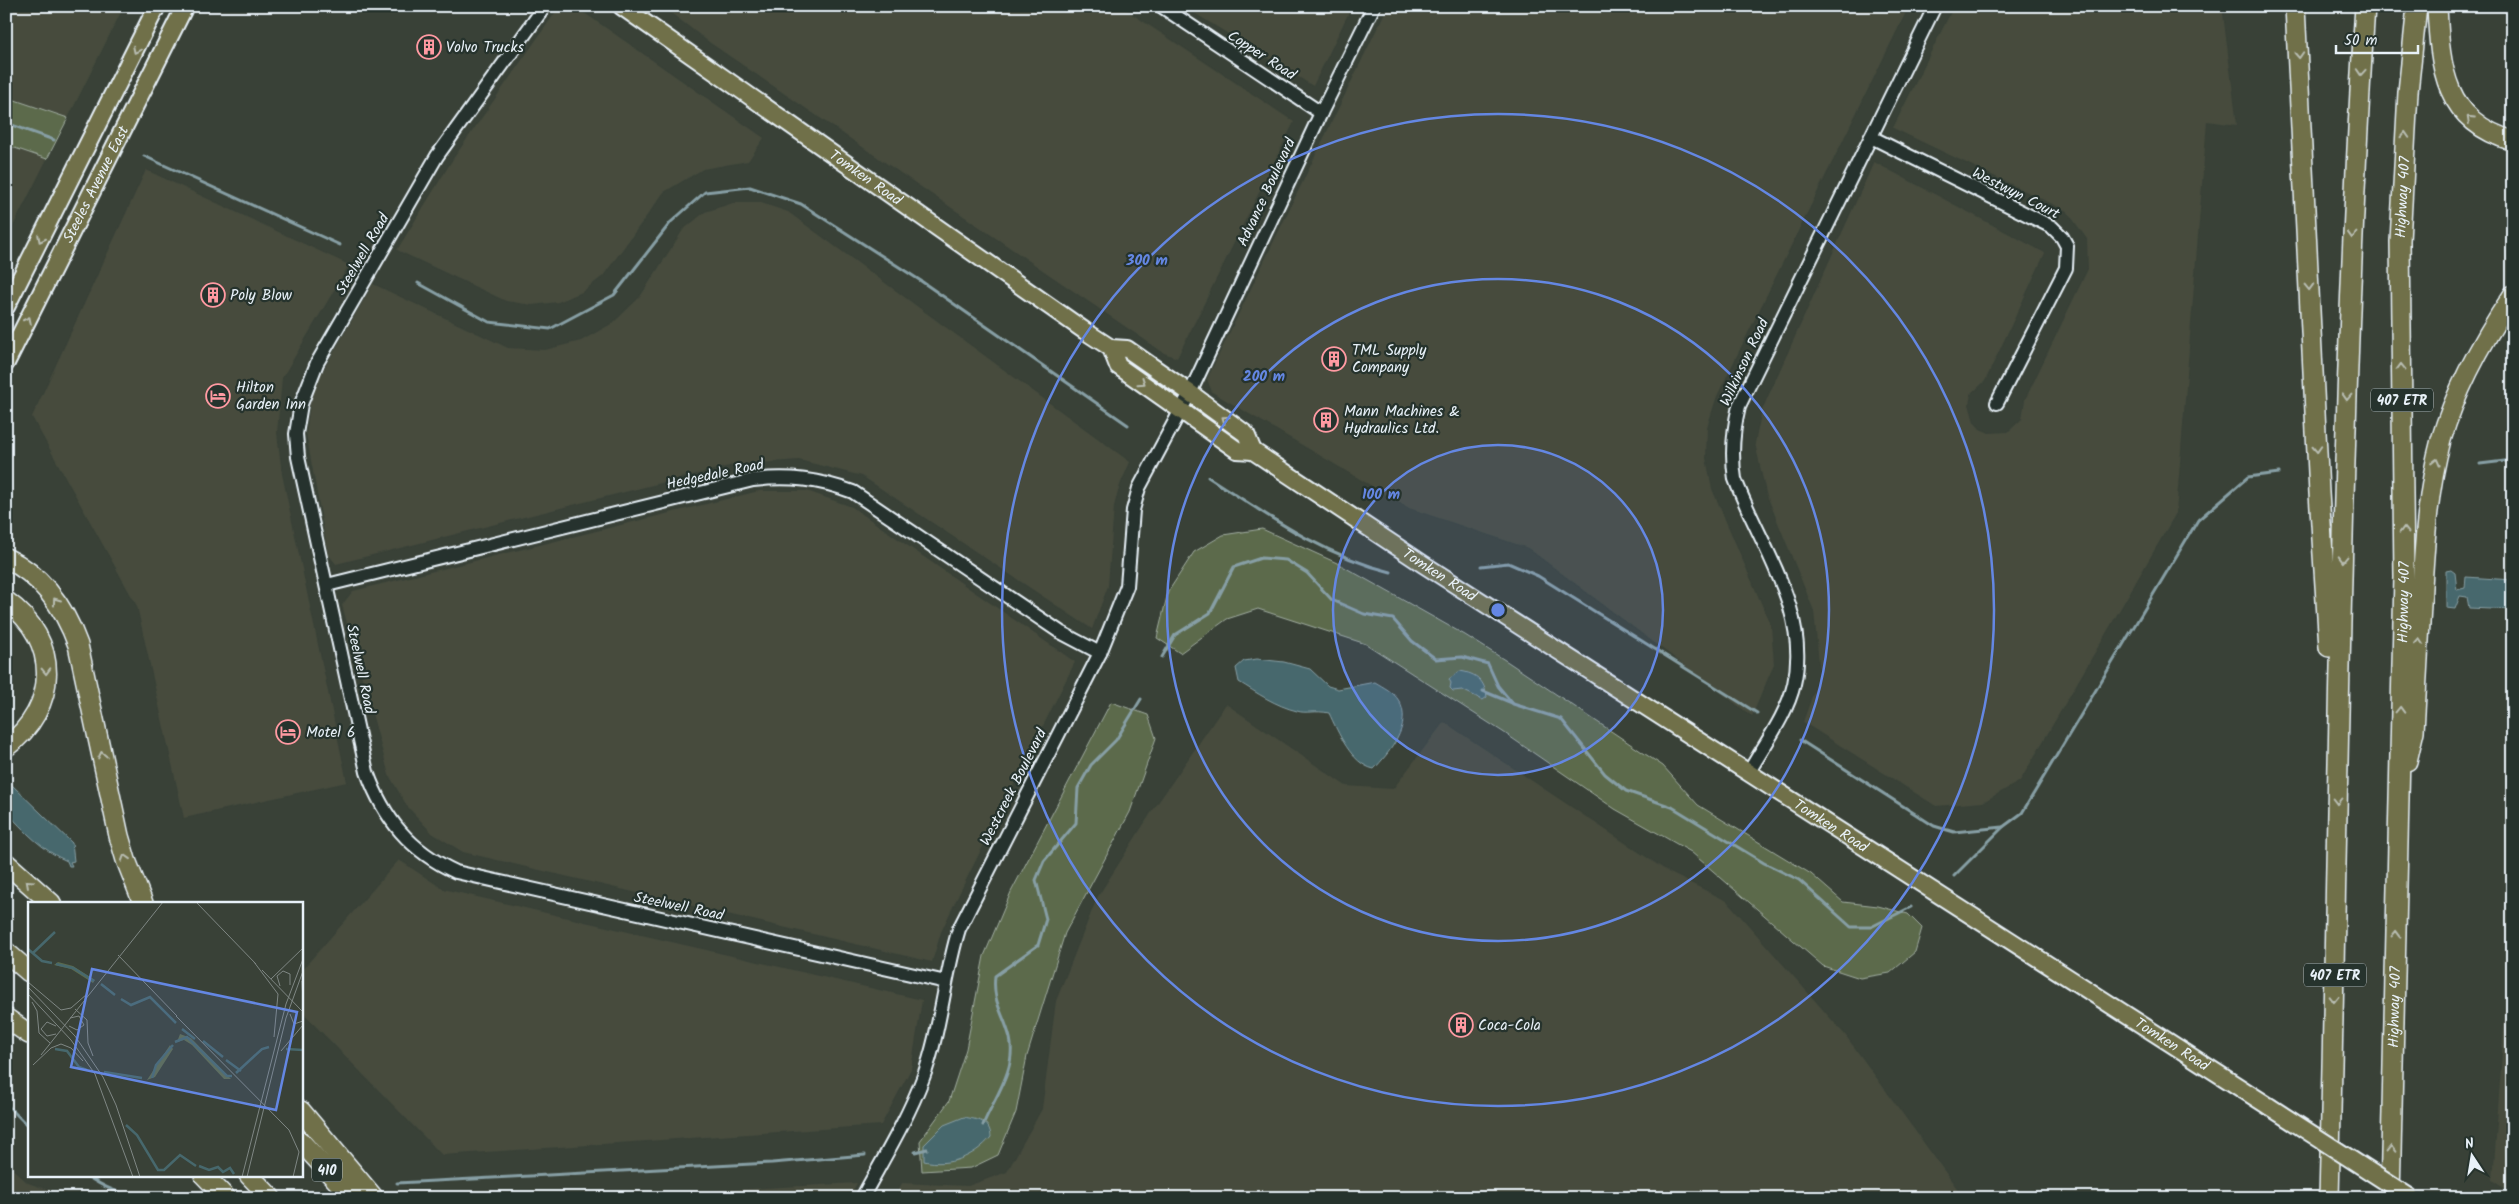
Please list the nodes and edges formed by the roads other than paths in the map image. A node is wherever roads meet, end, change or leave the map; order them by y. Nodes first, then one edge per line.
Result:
1 (157, 6) edge
2 (185, 6) edge
3 (545, 6) edge
4 (621, 6) edge
5 (1161, 6) edge
6 (1374, 6) edge
7 (1935, 6) edge
8 (2296, 6) edge
9 (2365, 6) edge
10 (2416, 6) edge
11 (2437, 6) edge
12 (1321, 113) junction
13 (1871, 137) junction
14 (2513, 141) edge
15 (2513, 295) edge
16 (6, 307) edge
17 (1111, 348) junction
18 (6, 363) edge
19 (1190, 393) junction
20 (1997, 403) dead end
21 (1181, 410) junction
22 (1253, 451) junction
23 (6, 558) edge
24 (327, 585) junction
25 (6, 601) edge
26 (1100, 653) junction
27 (6, 747) edge
28 (2337, 753) junction
29 (1748, 772) junction
30 (2399, 794) junction
31 (6, 863) edge
32 (50, 902) edge
33 (143, 902) edge
34 (6, 952) edge
35 (28, 971) edge
36 (946, 982) junction
37 (6, 1018) edge
38 (28, 1033) edge
39 (302, 1112) edge
40 (302, 1143) edge
41 (205, 1176) edge
42 (250, 1176) edge
43 (226, 1198) edge
44 (272, 1198) edge
45 (353, 1198) edge
46 (374, 1198) edge
47 (862, 1198) edge
48 (2329, 1198) edge
49 (2390, 1198) edge
50 (2411, 1198) edge

1 -> 16 main road, Steeles Avenue East
18 -> 2 main road, Steeles Avenue East
3 - 24 street, Steelwell Road
4 - 17 main road, Tomken Road
5 - 12 street, Copper Road
6 - 12 street, Advance Boulevard
7 - 13 street, Wilkinson Road
8 -> 28 highway
9 -> 28 highway, 407 ETR
30 -> 10 highway, Highway 407 / 407 ETR
14 -> 11 highway
12 - 19 street, Advance Boulevard
13 - 20 street, Westwyn Court
13 - 29 street, Wilkinson Road
30 -> 15 highway
17 - 19 main road, Tomken Road
17 -> 21 main road, Tomken Road
19 - 21 street, Westcreek Boulevard
22 -> 19 main road, Tomken Road
21 - 22 main road, Tomken Road
21 - 26 street, Westcreek Boulevard
22 - 29 main road, Tomken Road
33 -> 23 highway
24 - 26 street, Hedgedale Road
24 - 36 street, Steelwell Road
25 -> 27 highway
26 - 36 street, Westcreek Boulevard
28 -> 48 highway, 407 ETR
29 - 50 main road, Tomken Road, bridge
49 -> 30 highway, Highway 407 / 407 ETR
32 -> 31 highway
34 - 35 highway
36 - 47 street, Westcreek Boulevard
37 - 38 highway
39 - 46 highway
40 - 45 highway, 410
41 - 43 highway
42 - 44 highway

